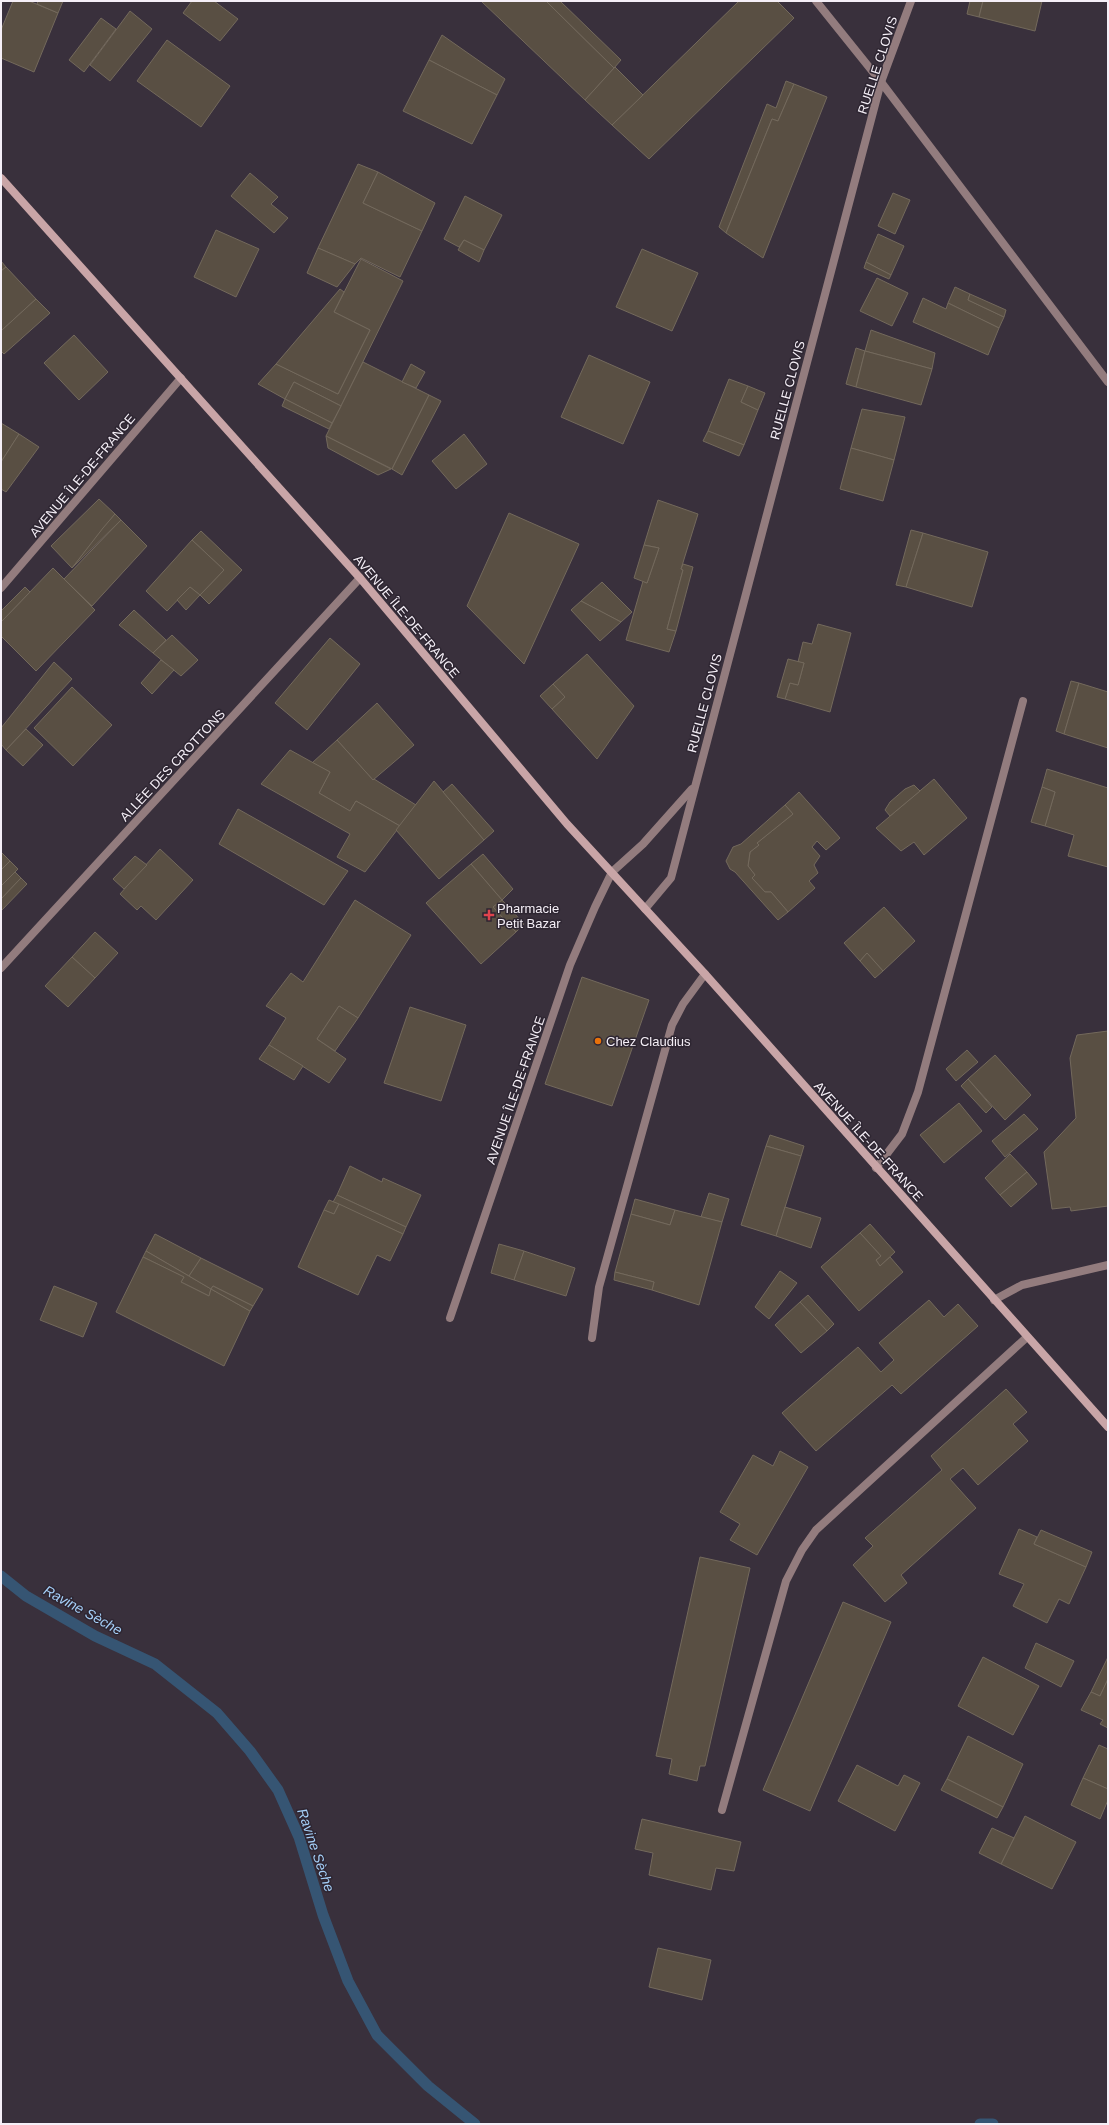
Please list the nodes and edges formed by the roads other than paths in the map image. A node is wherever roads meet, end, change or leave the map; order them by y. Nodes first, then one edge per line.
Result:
1 (816, 1) edge
2 (912, 1) edge
3 (882, 82) junction
4 (1, 178) edge
5 (181, 378) junction
6 (1108, 382) edge
7 (360, 578) junction
8 (1, 588) edge
9 (1022, 701) dead end
10 (694, 787) junction
11 (612, 872) junction
12 (645, 909) junction
13 (1, 968) edge
14 (705, 974) junction
15 (876, 1168) junction
16 (1108, 1265) edge
17 (994, 1300) junction
18 (450, 1318) dead end
19 (1027, 1337) junction
20 (592, 1338) dead end
21 (1108, 1427) edge
22 (722, 1810) dead end

1 - 3 street
2 - 3 street, RUELLE CLOVIS
3 - 6 street
3 - 10 street, RUELLE CLOVIS
4 - 5 street, AVENUE ÎLE-DE-FRANCE
5 - 7 street, AVENUE ÎLE-DE-FRANCE
5 - 8 street, AVENUE ÎLE-DE-FRANCE
7 - 11 street, AVENUE ÎLE-DE-FRANCE
7 - 13 street, ALLÉE DES CROTTONS
9 - 15 street
10 - 11 street, RUELLE CLOVIS
10 - 12 street, RUELLE CLOVIS
11 - 12 street, AVENUE ÎLE-DE-FRANCE
11 - 18 street, AVENUE ÎLE-DE-FRANCE
12 - 14 street, AVENUE ÎLE-DE-FRANCE
14 - 15 street, AVENUE ÎLE-DE-FRANCE
14 - 20 street
15 - 17 street, AVENUE ÎLE-DE-FRANCE
16 - 17 street
17 - 19 street, AVENUE ÎLE-DE-FRANCE
19 - 21 street, AVENUE ÎLE-DE-FRANCE
19 - 22 street

